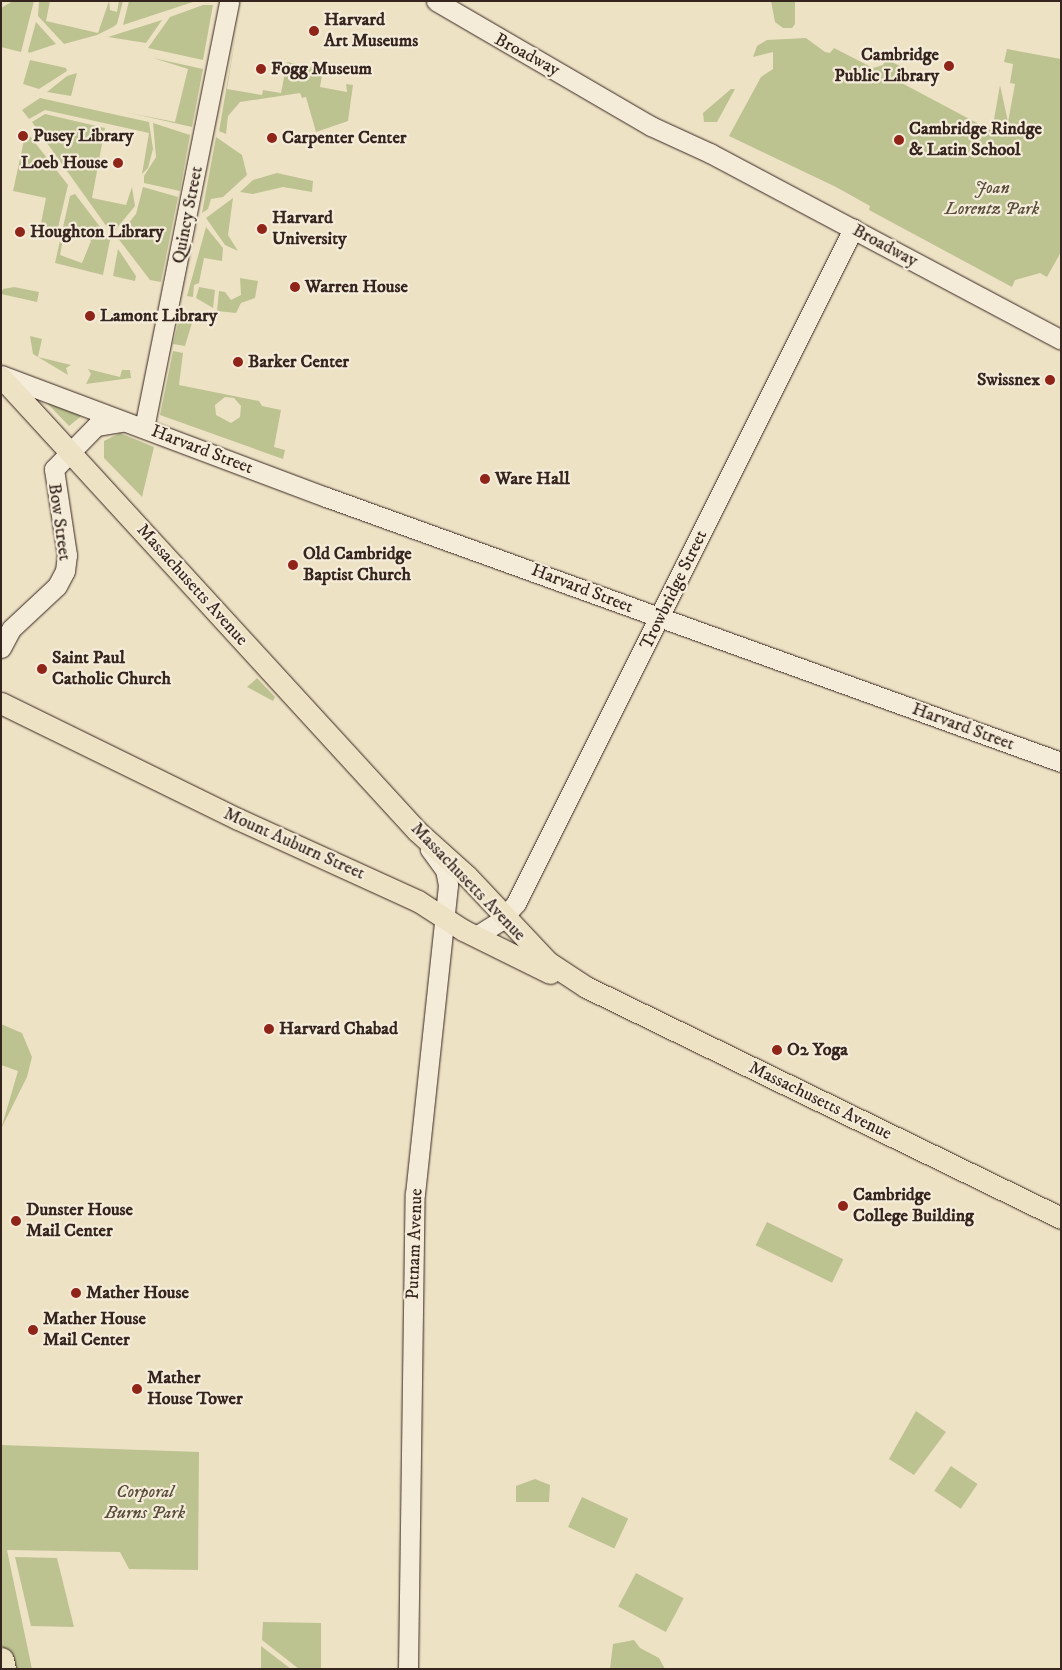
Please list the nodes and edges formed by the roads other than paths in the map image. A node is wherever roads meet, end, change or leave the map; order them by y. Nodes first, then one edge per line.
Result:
1 (229, 1) edge
2 (436, 1) edge
3 (853, 229) junction
4 (1061, 340) edge
5 (1, 376) edge
6 (138, 426) junction
7 (70, 451) junction
8 (660, 618) junction
9 (4, 642) edge
10 (1, 703) edge
11 (1061, 762) edge
12 (417, 831) junction
13 (505, 917) junction
14 (444, 918) junction
15 (476, 936) junction
16 (586, 986) junction
17 (1061, 1218) edge
18 (1, 1660) edge
19 (3, 1669) edge
20 (408, 1669) edge

1 - 6 main road, Quincy Street
2 - 3 main road, Broadway
3 - 4 main road, Broadway
3 - 8 main road, Trowbridge Street
5 - 6 main road, Harvard Street
5 - 7 main road, Massachusetts Avenue
6 - 7 main road, Harvard Street
6 - 8 main road, Harvard Street
7 - 9 main road, Bow Street
7 - 12 main road, Massachusetts Avenue
8 - 11 main road, Harvard Street
8 - 13 main road, Trowbridge Street
10 - 14 main road, Mount Auburn Street
12 - 13 main road, Massachusetts Avenue
12 - 14 main road, Putnam Avenue
13 - 15 main road, Trowbridge Street
13 - 16 main road, Massachusetts Avenue
14 - 15 main road, Mount Auburn Street
14 - 20 main road, Putnam Avenue
15 - 16 main road, Mount Auburn Street
16 - 17 main road, Massachusetts Avenue
18 - 19 highway

